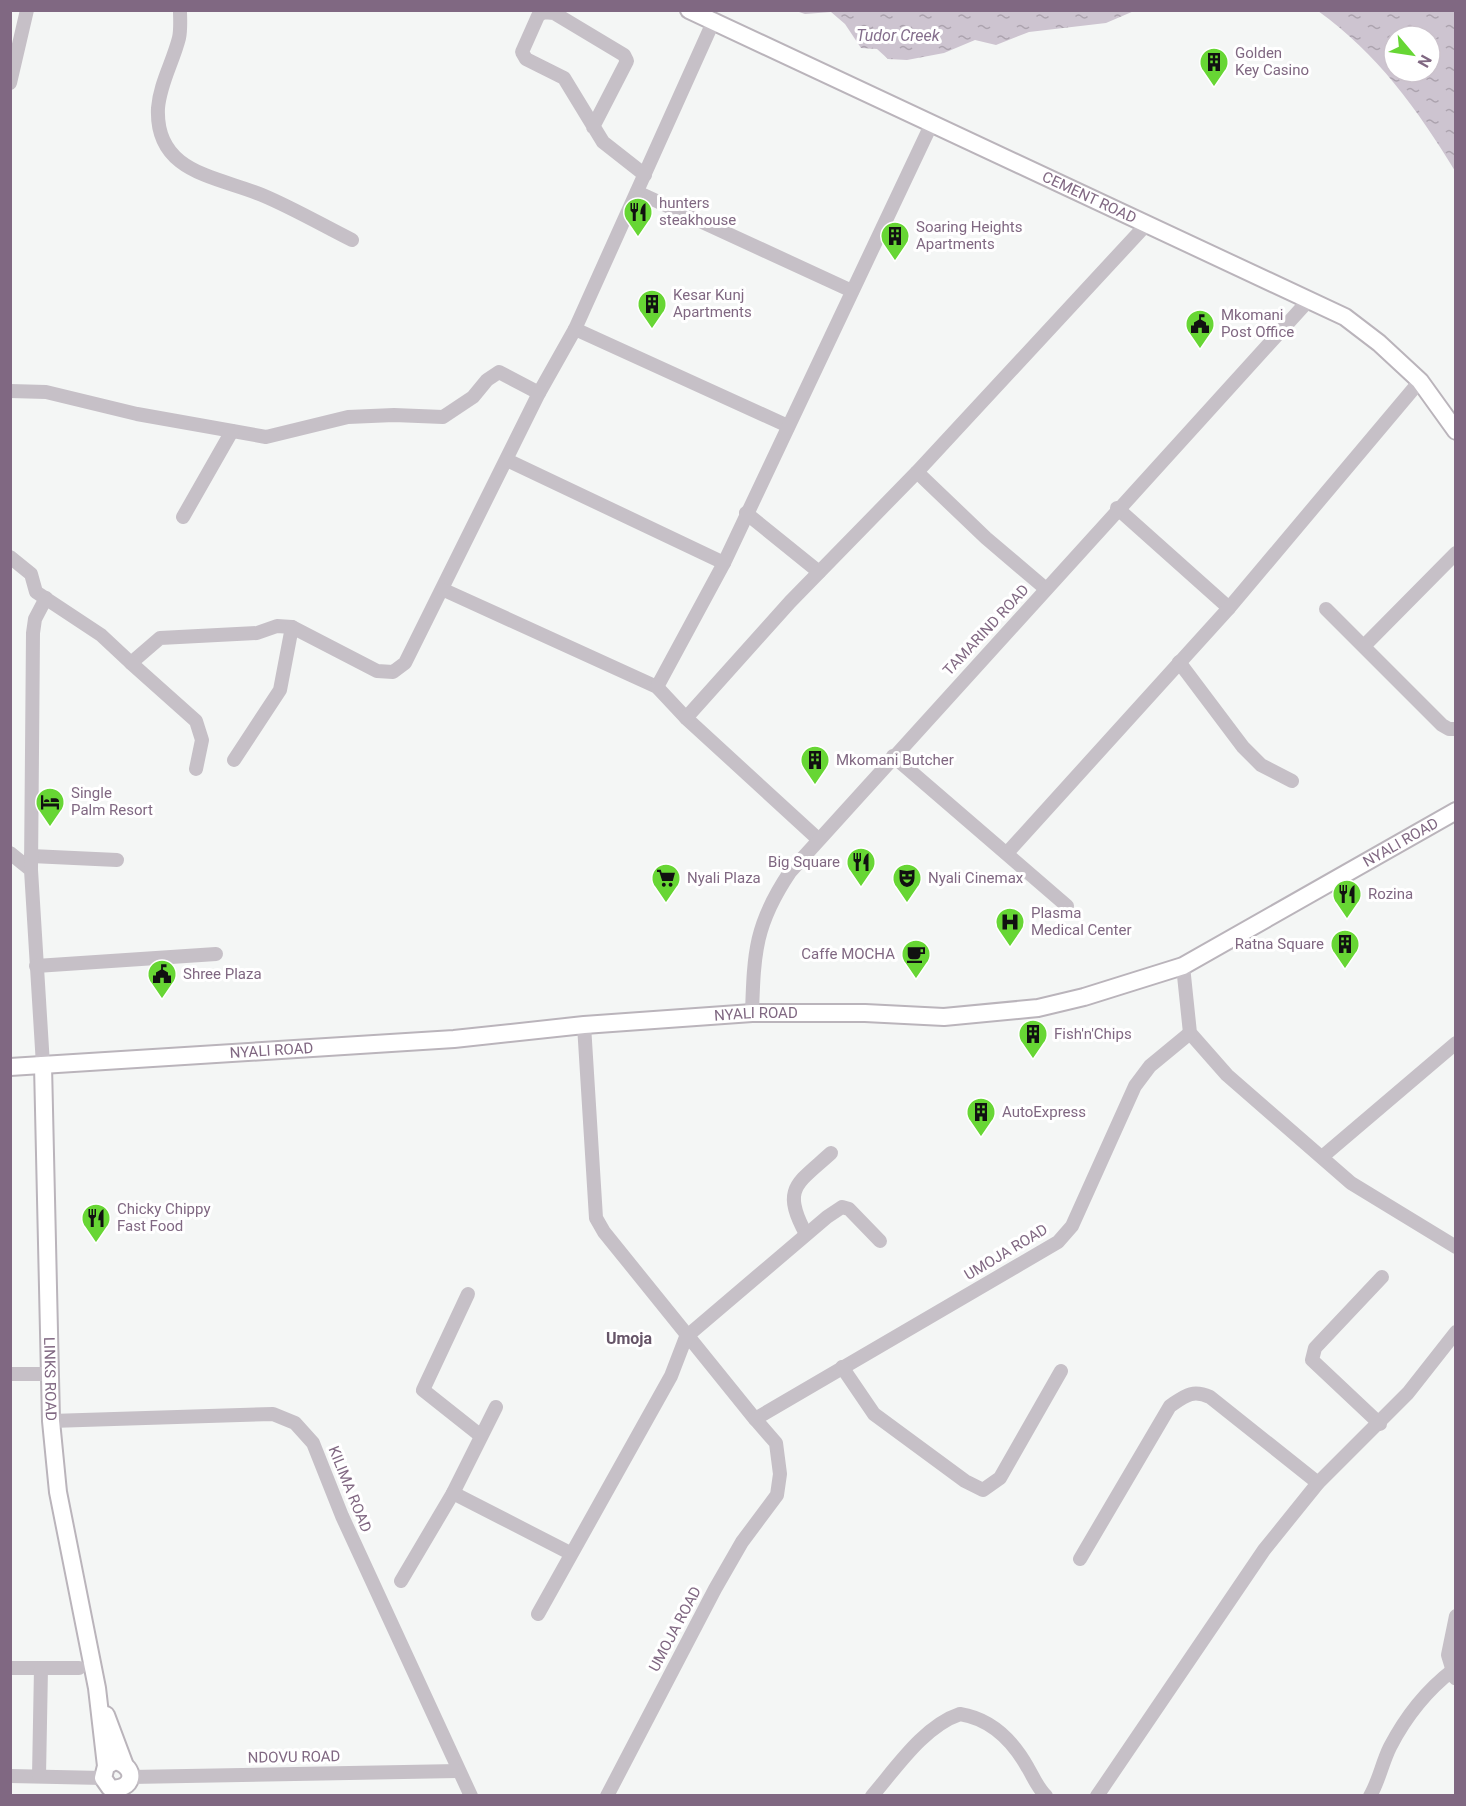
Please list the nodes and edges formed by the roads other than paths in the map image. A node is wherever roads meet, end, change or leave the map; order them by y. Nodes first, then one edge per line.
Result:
1 (27, 10) edge
2 (180, 10) edge
3 (689, 10) edge
4 (714, 20) junction
5 (10, 83) edge
6 (931, 124) junction
7 (593, 127) junction
8 (645, 175) junction
9 (638, 192) junction
10 (1145, 226) junction
11 (352, 240) dead end
12 (852, 291) junction
13 (1308, 301) junction
14 (575, 329) junction
15 (1420, 381) junction
16 (10, 390) edge
17 (539, 393) junction
18 (788, 426) junction
19 (232, 431) junction
20 (1455, 431) edge
21 (507, 460) junction
22 (917, 472) junction
23 (1117, 508) junction
24 (746, 513) junction
25 (183, 518) dead end
26 (1455, 553) edge
27 (10, 557) edge
28 (724, 563) junction
29 (819, 572) junction
30 (1046, 589) junction
31 (444, 590) junction
32 (46, 598) junction
33 (1229, 608) junction
34 (1326, 609) dead end
35 (292, 627) junction
36 (1364, 646) junction
37 (1179, 662) junction
38 (130, 663) junction
39 (657, 687) junction
40 (686, 718) junction
41 (1455, 729) edge
42 (893, 756) junction
43 (234, 760) dead end
44 (196, 769) dead end
45 (1292, 781) dead end
46 (1455, 811) edge
47 (818, 839) junction
48 (10, 853) edge
49 (1007, 853) junction
50 (117, 860) dead end
51 (31, 863) junction
52 (1067, 906) dead end
53 (216, 954) dead end
54 (36, 966) junction
55 (1183, 966) junction
56 (752, 1013) junction
57 (584, 1025) junction
58 (1190, 1032) junction
59 (1455, 1043) edge
60 (43, 1065) junction
61 (10, 1067) edge
62 (831, 1153) dead end
63 (1322, 1157) junction
64 (806, 1234) junction
65 (879, 1241) dead end
66 (1455, 1247) edge
67 (1382, 1276) dead end
68 (468, 1294) dead end
69 (1455, 1332) edge
70 (687, 1337) junction
71 (842, 1367) junction
72 (1061, 1371) dead end
73 (10, 1374) edge
74 (49, 1374) junction
75 (496, 1407) dead end
76 (755, 1419) junction
77 (51, 1421) junction
78 (1380, 1424) junction
79 (481, 1436) junction
80 (1318, 1484) junction
81 (453, 1493) junction
82 (570, 1553) junction
83 (1080, 1559) dead end
84 (401, 1581) dead end
85 (538, 1614) dead end
86 (1455, 1616) edge
87 (10, 1668) edge
88 (41, 1668) junction
89 (80, 1668) dead end
90 (1454, 1675) edge
91 (458, 1771) junction
92 (10, 1776) edge
93 (39, 1776) junction
94 (117, 1781) edge
95 (471, 1796) edge
96 (607, 1796) edge
97 (872, 1796) edge
98 (1046, 1796) edge
99 (1097, 1796) edge
100 (1370, 1796) edge

1 - 5 street
2 - 11 street
3 - 4 main road, CEMENT ROAD
4 - 6 main road, CEMENT ROAD
4 - 8 street
6 - 10 main road, CEMENT ROAD
6 - 12 street
7 - 7 street
7 - 8 street
8 - 9 street
9 - 12 street
9 - 14 street
10 - 13 main road, CEMENT ROAD
10 - 22 street
12 - 18 street
13 - 15 main road, CEMENT ROAD
13 - 23 street, TAMARIND ROAD
14 - 17 street
14 - 18 street
15 - 20 main road, CEMENT ROAD
15 - 33 street
16 - 19 street
17 - 19 street
17 - 21 street
18 - 24 street
19 - 25 street
21 - 28 street
21 - 31 street
22 - 29 street
22 - 30 street
23 - 30 street, TAMARIND ROAD
23 - 33 street
24 - 28 street
24 - 29 street
26 - 36 street
27 - 32 street
28 - 39 street
29 - 40 street
30 - 42 street, TAMARIND ROAD
31 - 35 street
31 - 39 street
32 - 38 street
32 - 51 street
33 - 37 street
34 - 36 street
35 - 38 street
35 - 43 street
36 - 41 street
37 - 45 street
37 - 49 street
38 - 44 street
39 - 40 street
40 - 47 street
42 - 47 street, TAMARIND ROAD
42 - 49 street
46 - 55 main road, NYALI ROAD
47 - 56 street, TAMARIND ROAD
48 - 51 street
49 - 52 street
50 - 51 street
51 - 54 street
53 - 54 street
54 - 60 street
55 - 56 main road, NYALI ROAD
55 - 58 street
56 - 57 main road, NYALI ROAD
57 - 60 main road, NYALI ROAD
57 - 70 street, UMOJA ROAD
58 - 63 street
58 - 71 street, UMOJA ROAD
59 - 63 street
60 - 61 main road, NYALI ROAD
60 - 74 main road, LINKS ROAD
62 - 64 street
63 - 66 street
64 - 65 street
64 - 70 street
67 - 78 street
68 - 79 street
69 - 78 street
70 - 76 street, UMOJA ROAD
70 - 82 street
71 - 72 street
71 - 76 street, UMOJA ROAD
73 - 74 street
74 - 77 main road, LINKS ROAD
75 - 79 street
76 - 96 street, UMOJA ROAD
77 - 91 street, KILIMA ROAD
77 - 94 main road, LINKS ROAD
78 - 80 street
79 - 81 street
80 - 83 street
80 - 99 street
81 - 82 street
81 - 84 street
82 - 85 street
86 - 90 street
87 - 88 street
88 - 89 street
88 - 93 street
90 - 100 street
91 - 94 street, NDOVU ROAD
91 - 95 street, KILIMA ROAD
92 - 93 street, NDOVU ROAD
93 - 94 street, NDOVU ROAD
97 - 98 street

